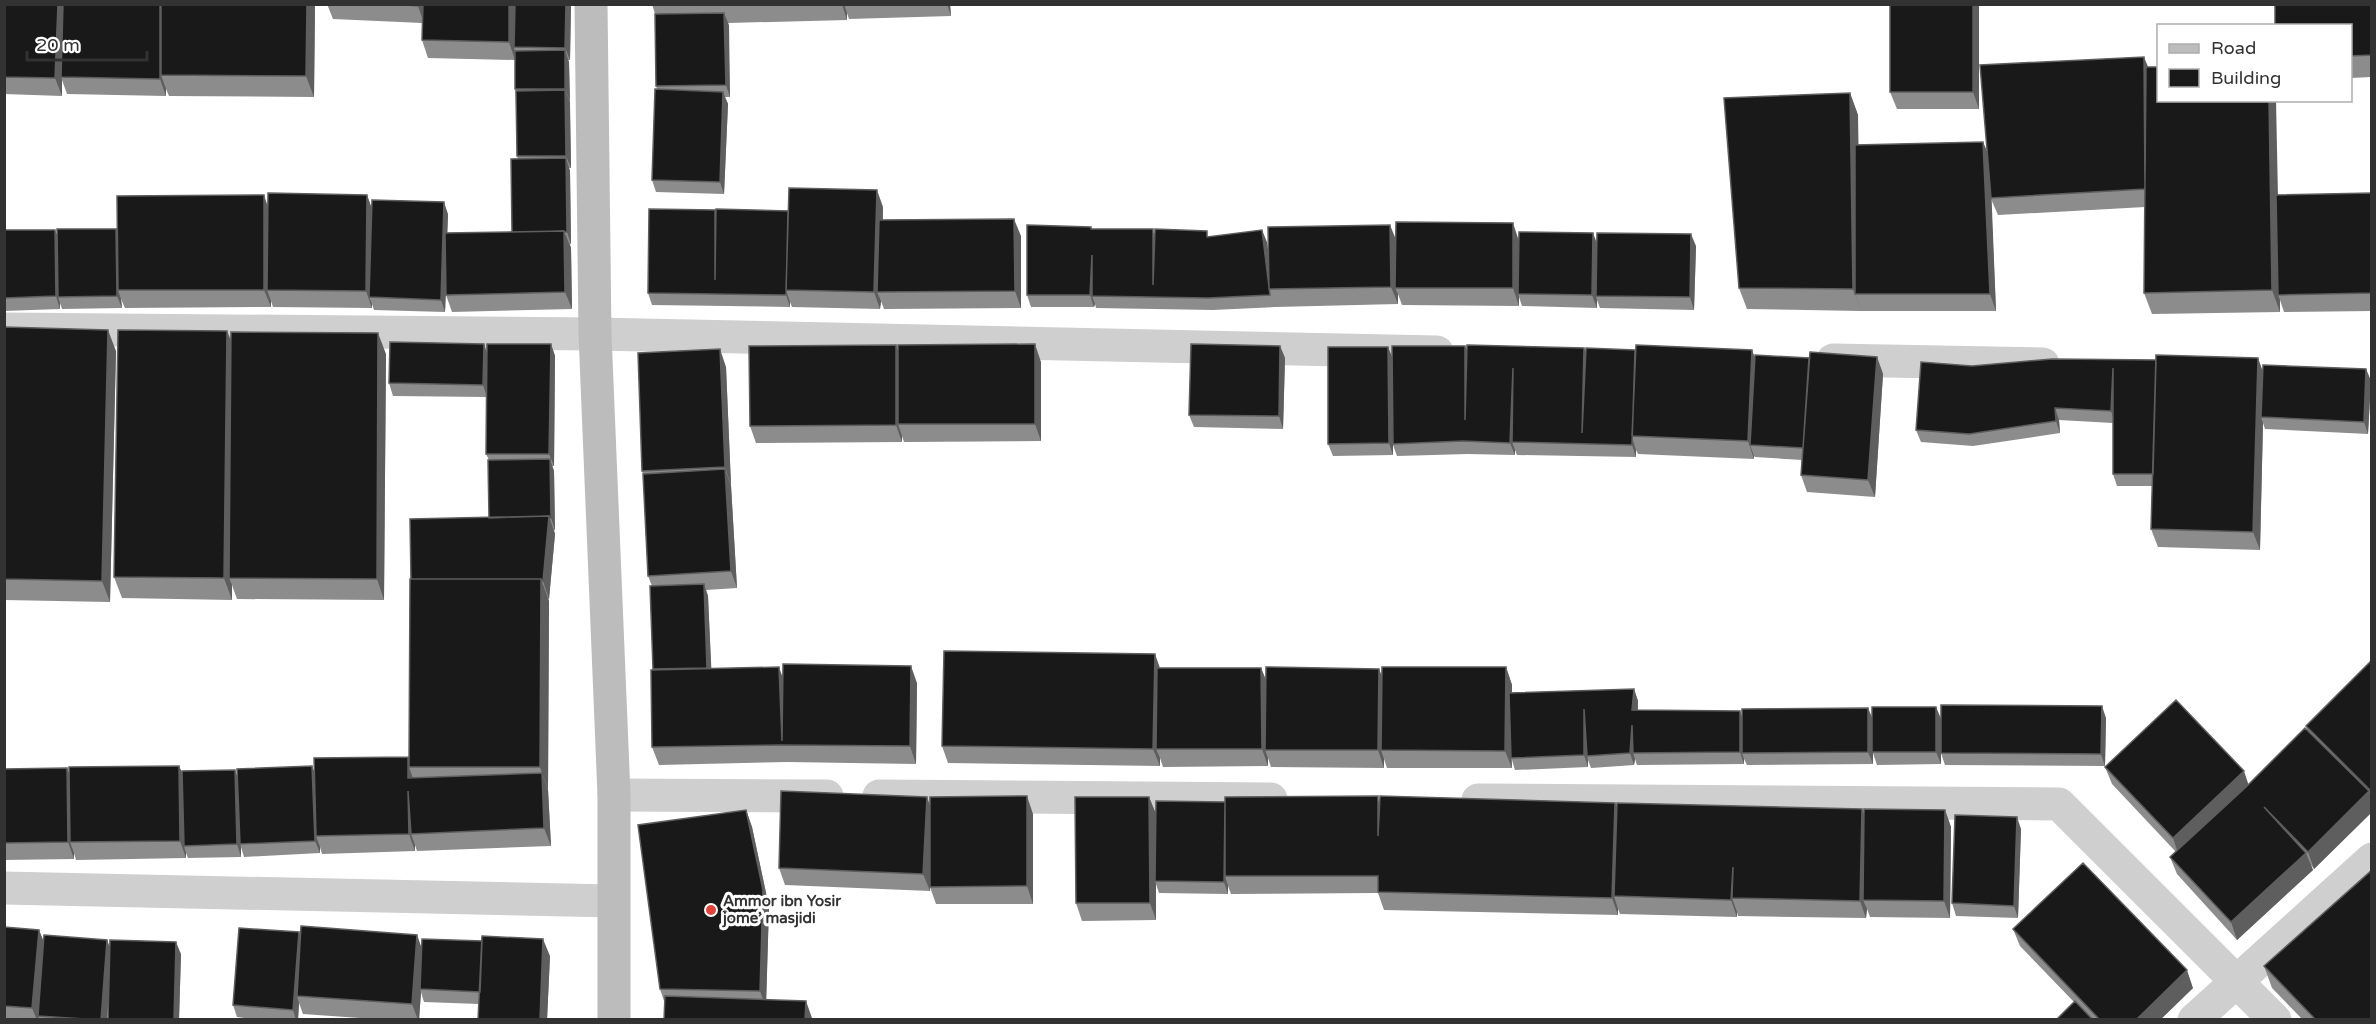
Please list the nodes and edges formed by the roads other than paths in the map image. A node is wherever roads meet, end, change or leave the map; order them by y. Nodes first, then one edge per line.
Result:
1 (591, 4) edge
2 (4, 329) edge
3 (595, 334) junction
4 (1465, 352) edge
5 (1799, 359) edge
6 (2073, 365) edge
7 (614, 795) junction
8 (1295, 799) edge
9 (1450, 800) edge
10 (2372, 859) edge
11 (4, 888) edge
12 (613, 901) junction
13 (2238, 981) junction
14 (614, 1020) edge
15 (2194, 1020) edge
16 (2276, 1020) edge

1 - 3 street
2 - 3 street
3 - 4 street
3 - 7 street
5 - 6 street
7 - 8 street
7 - 12 street
9 - 13 street
10 - 13 street
11 - 12 street
12 - 14 street
13 - 15 street
13 - 16 street

